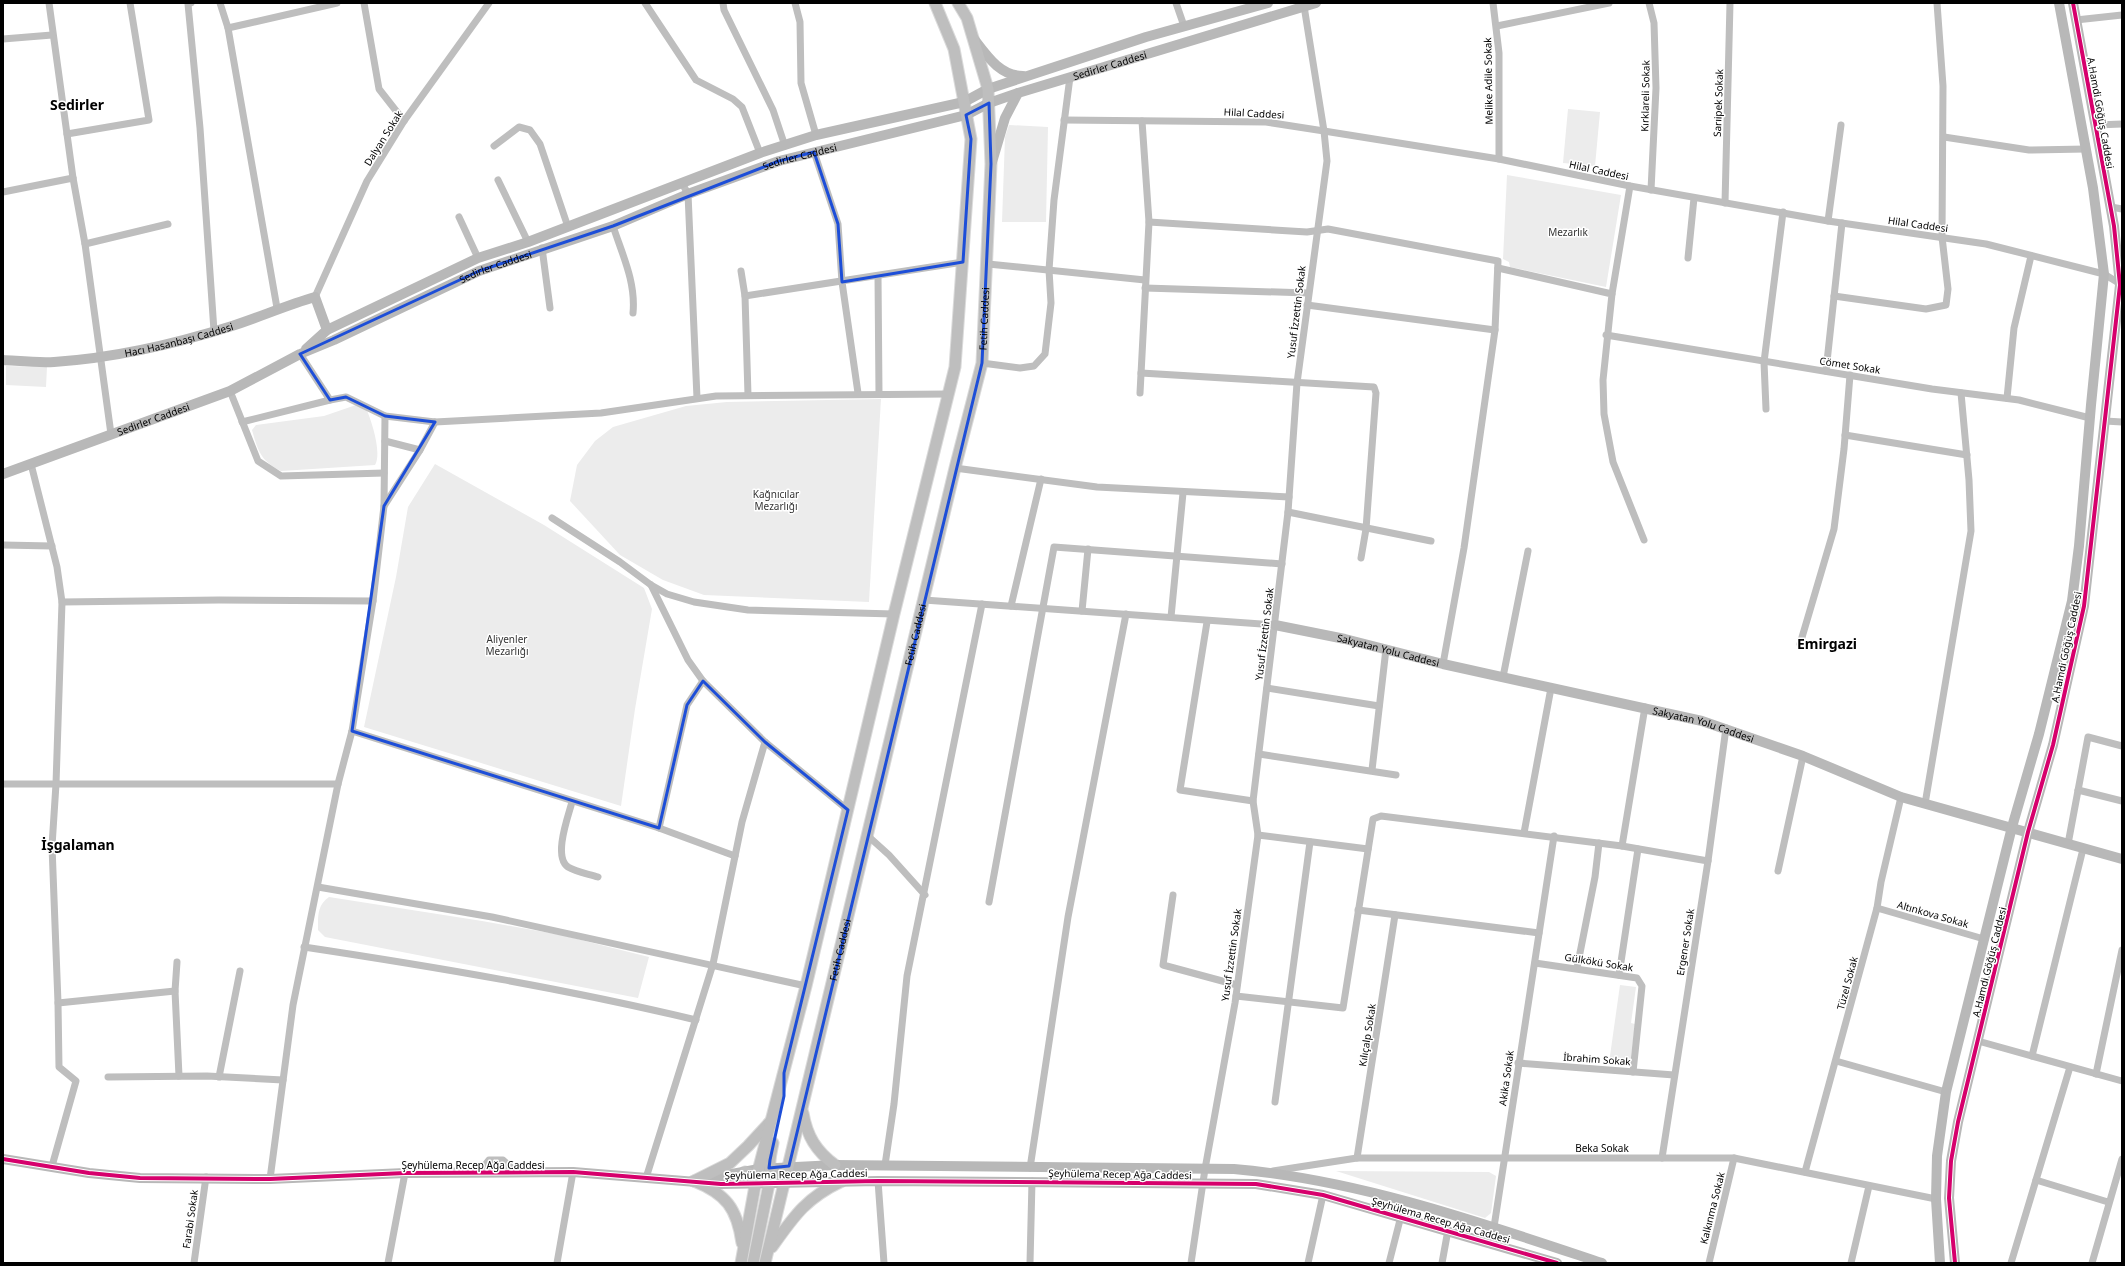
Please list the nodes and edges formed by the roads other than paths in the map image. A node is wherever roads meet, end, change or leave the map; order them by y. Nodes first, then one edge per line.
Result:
1 (49, 3) edge
2 (130, 3) edge
3 (192, 3) edge
4 (220, 3) edge
5 (337, 3) edge
6 (364, 3) edge
7 (489, 3) edge
8 (645, 3) edge
9 (723, 3) edge
10 (795, 3) edge
11 (935, 3) edge
12 (958, 3) edge
13 (1176, 3) edge
14 (1268, 3) edge
15 (1316, 3) edge
16 (1494, 3) edge
17 (1609, 3) edge
18 (1649, 3) edge
19 (1730, 3) edge
20 (1937, 3) edge
21 (2059, 3) edge
22 (2073, 3) edge
23 (1301, 4) edge
24 (2122, 16) edge
25 (2076, 20) junction
26 (1184, 26) junction
27 (1497, 26) junction
28 (228, 28) junction
29 (52, 35) junction
30 (973, 37) junction
31 (3, 39) edge
32 (1027, 77) junction
33 (1070, 77) junction
34 (988, 89) junction
35 (1018, 93) junction
36 (964, 102) junction
37 (989, 103) junction
38 (966, 114) junction
39 (1064, 120) junction
40 (404, 121) junction
41 (1142, 121) junction
42 (2122, 124) edge
43 (1841, 125) dead end
44 (2096, 125) junction
45 (1324, 131) junction
46 (67, 134) junction
47 (816, 135) junction
48 (1944, 138) junction
49 (494, 146) dead end
50 (785, 146) junction
51 (2086, 149) junction
52 (814, 152) junction
53 (760, 153) junction
54 (1499, 159) junction
55 (991, 164) junction
56 (73, 178) junction
57 (498, 180) dead end
58 (682, 183) junction
59 (1630, 186) junction
60 (1651, 190) junction
61 (3, 192) edge
62 (688, 194) junction
63 (1694, 198) junction
64 (1725, 203) junction
65 (2111, 207) junction
66 (2122, 209) edge
67 (1783, 212) junction
68 (459, 217) dead end
69 (1828, 221) junction
70 (1149, 222) junction
71 (1842, 223) junction
72 (168, 224) dead end
73 (568, 226) junction
74 (612, 226) junction
75 (1317, 230) junction
76 (1942, 237) junction
77 (528, 242) junction
78 (85, 244) junction
79 (542, 248) junction
80 (2031, 256) junction
81 (478, 258) junction
82 (1688, 258) dead end
83 (963, 262) junction
84 (988, 264) junction
85 (1498, 268) junction
86 (1049, 270) junction
87 (741, 271) dead end
88 (2104, 274) junction
89 (878, 276) junction
90 (1145, 280) junction
91 (842, 282) junction
92 (2121, 285) edge
93 (1145, 288) junction
94 (1308, 293) junction
95 (1612, 294) junction
96 (745, 296) junction
97 (1834, 296) junction
98 (315, 297) junction
99 (1307, 305) junction
100 (277, 308) junction
101 (550, 308) dead end
102 (633, 313) dead end
103 (327, 330) junction
104 (1495, 330) junction
105 (214, 331) junction
106 (1606, 335) junction
107 (300, 354) junction
108 (101, 357) junction
109 (3, 360) edge
110 (1764, 362) junction
111 (982, 363) junction
112 (1826, 371) junction
113 (1141, 373) junction
114 (1850, 375) junction
115 (1297, 383) junction
116 (230, 391) junction
117 (858, 393) junction
118 (1140, 393) dead end
119 (1962, 393) junction
120 (879, 394) junction
121 (949, 394) junction
122 (748, 395) junction
123 (697, 398) junction
124 (2007, 398) junction
125 (330, 400) junction
126 (1766, 409) dead end
127 (385, 416) junction
128 (2090, 418) junction
129 (2105, 421) junction
130 (242, 422) junction
131 (435, 422) junction
132 (2122, 422) edge
133 (111, 434) junction
134 (1845, 434) junction
135 (385, 441) junction
136 (420, 450) junction
137 (1967, 455) junction
138 (31, 464) junction
139 (955, 468) junction
140 (384, 473) junction
141 (3, 474) edge
142 (1041, 480) junction
143 (1183, 492) junction
144 (1289, 497) junction
145 (384, 506) junction
146 (1288, 512) junction
147 (552, 518) dead end
148 (1366, 529) junction
149 (1644, 540) dead end
150 (1431, 542) dead end
151 (3, 545) edge
152 (52, 546) junction
153 (1088, 549) junction
154 (1528, 551) dead end
155 (1177, 556) junction
156 (1362, 558) dead end
157 (1282, 564) junction
158 (651, 585) junction
159 (924, 600) junction
160 (373, 601) junction
161 (62, 602) junction
162 (982, 604) junction
163 (1012, 606) junction
164 (1042, 608) junction
165 (1082, 611) junction
166 (894, 614) junction
167 (1126, 614) junction
168 (1171, 617) junction
169 (1207, 622) junction
170 (1275, 625) junction
171 (1800, 644) dead end
172 (1386, 649) junction
173 (1443, 664) junction
174 (1503, 677) junction
175 (703, 681) junction
176 (1267, 688) junction
177 (1551, 688) junction
178 (1380, 706) junction
179 (1645, 707) junction
180 (1726, 728) junction
181 (352, 731) junction
182 (765, 742) junction
183 (2122, 746) edge
184 (1259, 754) junction
185 (1804, 756) junction
186 (1372, 770) junction
187 (1396, 775) dead end
188 (3, 784) edge
189 (56, 784) junction
190 (338, 784) junction
191 (2078, 790) junction
192 (1901, 797) junction
193 (1253, 801) junction
194 (2122, 801) edge
195 (572, 802) junction
196 (1925, 804) junction
197 (848, 810) junction
198 (2012, 827) junction
199 (659, 828) junction
200 (2028, 832) junction
201 (1524, 833) junction
202 (1258, 834) junction
203 (868, 836) junction
204 (1554, 836) junction
205 (1310, 842) junction
206 (1599, 842) junction
207 (2068, 844) junction
208 (1622, 846) junction
209 (1368, 849) junction
210 (1638, 849) junction
211 (2083, 849) junction
212 (735, 856) junction
213 (2122, 859) edge
214 (1708, 861) junction
215 (1778, 871) dead end
216 (598, 876) dead end
217 (318, 887) junction
218 (1173, 894) dead end
219 (925, 895) junction
220 (989, 902) dead end
221 (1878, 908) junction
222 (1358, 910) junction
223 (1395, 915) junction
224 (1539, 933) junction
225 (1984, 939) junction
226 (304, 947) junction
227 (2122, 950) edge
228 (177, 962) dead end
229 (1535, 963) junction
230 (713, 964) junction
231 (1577, 968) junction
232 (240, 971) dead end
233 (1619, 975) junction
234 (1237, 985) junction
235 (806, 986) junction
236 (175, 991) junction
237 (1236, 996) junction
238 (58, 1002) junction
239 (1288, 1002) junction
240 (696, 1020) junction
241 (1978, 1041) junction
242 (2032, 1056) junction
243 (1836, 1061) junction
244 (1518, 1063) junction
245 (2070, 1067) junction
246 (1633, 1072) junction
247 (784, 1073) junction
248 (2096, 1074) junction
249 (1674, 1075) junction
250 (179, 1076) junction
251 (108, 1077) dead end
252 (219, 1077) junction
253 (283, 1080) junction
254 (2122, 1081) edge
255 (1946, 1092) junction
256 (1275, 1102) dead end
257 (802, 1109) junction
258 (772, 1120) junction
259 (1358, 1158) junction
260 (1505, 1158) junction
261 (1662, 1158) junction
262 (1734, 1158) junction
263 (3, 1159) edge
264 (2122, 1159) edge
265 (835, 1165) junction
266 (885, 1165) junction
267 (52, 1166) junction
268 (789, 1166) junction
269 (1030, 1168) junction
270 (1206, 1169) junction
271 (573, 1172) junction
272 (745, 1172) joint
273 (1266, 1172) junction
274 (1805, 1172) junction
275 (405, 1173) junction
276 (760, 1174) junction
277 (206, 1177) junction
278 (646, 1178) junction
279 (270, 1179) junction
280 (878, 1180) junction
281 (2036, 1180) junction
282 (694, 1181) junction
283 (842, 1181) junction
284 (1032, 1181) junction
285 (785, 1183) junction
286 (1203, 1183) junction
287 (769, 1184) junction
288 (1869, 1186) junction
289 (1324, 1195) junction
290 (1936, 1200) junction
291 (2108, 1202) junction
292 (1401, 1216) junction
293 (1494, 1227) junction
294 (1448, 1230) junction
295 (742, 1258) edge
296 (767, 1258) edge
297 (194, 1263) edge
298 (388, 1263) edge
299 (557, 1263) edge
300 (753, 1263) edge
301 (884, 1263) edge
302 (1030, 1263) edge
303 (1192, 1263) edge
304 (1308, 1263) edge
305 (1389, 1263) edge
306 (1442, 1263) edge
307 (1557, 1263) edge
308 (1602, 1263) edge
309 (1709, 1263) edge
310 (1851, 1263) edge
311 (1940, 1263) edge
312 (1955, 1263) edge
313 (2011, 1263) edge
314 (2092, 1263) edge

1 - 29 street
2 - 46 street
3 - 105 street
4 - 28 street
5 - 28 street
6 - 40 street
7 - 40 street, Dalyan Sokak
8 - 53 street
9 - 50 street
10 - 47 street
11 - 36 main road
12 - 30 main road, Fetih Caddesi
13 - 26 street
14 - 26 street, Sedirler Caddesi
15 - 23 street, Sedirler Caddesi
16 - 27 street, Melike Adile Sokak
17 - 27 street
18 - 60 street, Kırklareli Sokak
19 - 64 street, Sarıipek Sokak
20 - 48 street
21 - 51 street, A.Hamdi Göğüş Caddesi
22 - 25 street, A.Hamdi Göğüş Caddesi
23 - 33 street, Sedirler Caddesi
23 - 45 street, Yusuf İzzettin Sokak
24 - 25 street
25 - 44 street, A.Hamdi Göğüş Caddesi
26 - 32 street, Sedirler Caddesi
27 - 54 street, Melike Adile Sokak
28 - 100 street
29 - 31 street
29 - 46 street
30 - 32 street
30 - 34 main road, Fetih Caddesi
32 - 34 street, Sedirler Caddesi
33 - 35 street, Sedirler Caddesi
33 - 39 street
34 - 36 street, Sedirler Caddesi
34 - 37 main road, Fetih Caddesi
35 - 37 street, Sedirler Caddesi
35 - 55 street
36 - 38 main road
36 - 47 street, Sedirler Caddesi
37 - 38 street, Sedirler Caddesi
37 - 55 main road, Fetih Caddesi
38 - 52 street, Sedirler Caddesi
38 - 83 main road
39 - 41 street, Hilal Caddesi
39 - 86 street
40 - 98 street, Dalyan Sokak
41 - 45 street, Hilal Caddesi
41 - 70 street
42 - 44 street
43 - 69 street
44 - 65 street, A.Hamdi Göğüş Caddesi
45 - 54 street, Hilal Caddesi
45 - 75 street, Yusuf İzzettin Sokak
46 - 56 street
47 - 50 street, Sedirler Caddesi
48 - 51 street
48 - 76 street
49 - 73 street
50 - 53 street, Sedirler Caddesi
51 - 88 street, A.Hamdi Göğüş Caddesi
52 - 62 street, Sedirler Caddesi
52 - 91 street
53 - 58 street, Sedirler Caddesi
54 - 59 street, Hilal Caddesi
55 - 84 main road, Fetih Caddesi
56 - 61 street
56 - 78 street
57 - 77 street
58 - 62 street
58 - 73 street, Sedirler Caddesi
59 - 60 street, Hilal Caddesi
59 - 95 street
60 - 63 street, Hilal Caddesi
62 - 74 street, Sedirler Caddesi
62 - 123 street
63 - 64 street, Hilal Caddesi
63 - 82 street
64 - 67 street, Hilal Caddesi
65 - 66 street
65 - 92 street, A.Hamdi Göğüş Caddesi
67 - 69 street, Hilal Caddesi
67 - 110 street
68 - 81 street
69 - 71 street, Hilal Caddesi
70 - 75 street
70 - 90 street
71 - 76 street, Hilal Caddesi
71 - 97 street
72 - 78 street
73 - 77 street, Sedirler Caddesi
74 - 79 street, Sedirler Caddesi
74 - 102 street
75 - 85 street
75 - 94 street, Yusuf İzzettin Sokak
76 - 80 street, Hilal Caddesi
76 - 97 street
77 - 81 street, Sedirler Caddesi
78 - 108 street
79 - 101 street
79 - 107 street, Sedirler Caddesi
80 - 88 street, Hilal Caddesi
80 - 124 street
81 - 103 street, Sedirler Caddesi
83 - 89 street
83 - 121 main road
84 - 86 street
84 - 111 main road, Fetih Caddesi
85 - 95 street
85 - 104 street
86 - 90 street
86 - 111 street
87 - 96 street
88 - 92 street, Hilal Caddesi
88 - 128 street, A.Hamdi Göğüş Caddesi
89 - 91 street
89 - 120 street
90 - 93 street
91 - 96 street
91 - 117 street
92 - 129 street, A.Hamdi Göğüş Caddesi
93 - 94 street
93 - 113 street
94 - 99 street, Yusuf İzzettin Sokak
95 - 106 street
96 - 122 street
97 - 112 street
98 - 100 street, Hacı Hasanbaşı Caddesi
98 - 103 street
99 - 104 street
99 - 115 street, Yusuf İzzettin Sokak
100 - 105 street, Hacı Hasanbaşı Caddesi
103 - 107 street, Sedirler Caddesi
104 - 173 street
105 - 108 street, Hacı Hasanbaşı Caddesi
106 - 110 street, Cömet Sokak
106 - 149 street
107 - 116 street, Sedirler Caddesi
107 - 125 street
108 - 109 street, Hacı Hasanbaşı Caddesi
108 - 133 street
110 - 112 street, Cömet Sokak
110 - 126 street
111 - 139 main road, Fetih Caddesi
112 - 114 street, Cömet Sokak
113 - 115 street
113 - 118 street
114 - 119 street, Cömet Sokak
114 - 134 street
115 - 144 street, Yusuf İzzettin Sokak
115 - 148 street
116 - 130 street
116 - 133 street, Sedirler Caddesi
117 - 120 street
117 - 122 street
119 - 124 street, Cömet Sokak
119 - 137 street
120 - 121 street
121 - 166 main road
122 - 123 street
123 - 131 street
124 - 128 street, Cömet Sokak
125 - 127 street
125 - 130 street
127 - 131 street
127 - 135 street
128 - 198 street, A.Hamdi Göğüş Caddesi
129 - 132 street
129 - 200 street, A.Hamdi Göğüş Caddesi
130 - 140 street
131 - 136 street
133 - 138 street, Sedirler Caddesi
134 - 137 street
134 - 171 street
135 - 136 street
135 - 140 street
136 - 145 street
137 - 196 street
138 - 141 street, Sedirler Caddesi
138 - 152 street
139 - 142 street
139 - 159 main road, Fetih Caddesi
140 - 145 street
142 - 143 street
142 - 163 street
143 - 144 street
143 - 155 street
144 - 146 street, Yusuf İzzettin Sokak
145 - 160 street
146 - 148 street
146 - 157 street, Yusuf İzzettin Sokak
147 - 158 street
148 - 150 street
148 - 156 street
151 - 152 street
152 - 161 street
153 - 155 street
153 - 164 street
153 - 165 street
154 - 174 street
155 - 157 street
155 - 168 street
157 - 170 street, Yusuf İzzettin Sokak
158 - 166 street
158 - 175 street
159 - 162 street
159 - 203 main road, Fetih Caddesi
160 - 161 street
160 - 181 street
161 - 189 street
162 - 163 street
162 - 219 street
163 - 164 street
164 - 165 street
164 - 220 street
165 - 167 street
166 - 197 main road
167 - 168 street
167 - 269 street
168 - 169 street
169 - 170 street
169 - 193 street
170 - 172 street, Sakyatan Yolu Caddesi
170 - 176 street, Yusuf İzzettin Sokak
172 - 173 street, Sakyatan Yolu Caddesi
172 - 178 street
173 - 174 street, Sakyatan Yolu Caddesi
174 - 177 street, Sakyatan Yolu Caddesi
175 - 182 street
175 - 199 street
176 - 178 street
176 - 184 street, Yusuf İzzettin Sokak
177 - 179 street, Sakyatan Yolu Caddesi
177 - 201 street
178 - 186 street
179 - 180 street, Sakyatan Yolu Caddesi
179 - 208 street
180 - 185 street, Sakyatan Yolu Caddesi
180 - 214 street, Ergener Sokak
181 - 190 street
181 - 195 street
182 - 197 street
182 - 212 street
183 - 191 street
184 - 186 street
184 - 193 street, Yusuf İzzettin Sokak
185 - 192 street, Sakyatan Yolu Caddesi
185 - 215 street
186 - 187 street
188 - 189 street
189 - 190 street
189 - 238 street
190 - 217 street
191 - 194 street
191 - 207 street
192 - 196 street, Sakyatan Yolu Caddesi
192 - 221 street, Tüzel Sokak
193 - 202 street, Yusuf İzzettin Sokak
195 - 199 street
195 - 216 street
196 - 198 street, Sakyatan Yolu Caddesi
197 - 235 main road
198 - 200 street, Sakyatan Yolu Caddesi
198 - 225 street, A.Hamdi Göğüş Caddesi
199 - 212 street
200 - 207 street, Sakyatan Yolu Caddesi
200 - 241 street, A.Hamdi Göğüş Caddesi
201 - 204 street
201 - 209 street
202 - 205 street
202 - 234 street, Yusuf İzzettin Sokak
203 - 219 street
203 - 257 main road, Fetih Caddesi
204 - 206 street
204 - 224 street, Akika Sokak
205 - 209 street
205 - 239 street
206 - 208 street
206 - 231 street
207 - 211 street, Sakyatan Yolu Caddesi
208 - 210 street
209 - 222 street
210 - 214 street
210 - 233 street
211 - 213 street, Sakyatan Yolu Caddesi
211 - 242 street
212 - 230 street
214 - 249 street, Ergener Sokak
217 - 226 street
217 - 230 street
218 - 234 street
219 - 266 street
221 - 225 street, Altınkova Sokak
221 - 243 street, Tüzel Sokak
222 - 223 street
222 - 239 street
223 - 224 street
223 - 259 street, Kılıçalp Sokak
224 - 229 street, Akika Sokak
225 - 255 street, A.Hamdi Göğüş Caddesi
226 - 240 street
226 - 253 street
227 - 248 street
228 - 236 street
229 - 231 street, Gülkökü Sokak
229 - 244 street, Akika Sokak
230 - 235 street
230 - 240 street
231 - 233 street, Gülkökü Sokak
232 - 252 street
233 - 246 street, Gülkökü Sokak
234 - 237 street, Yusuf İzzettin Sokak
235 - 247 main road
236 - 238 street
236 - 250 street
237 - 239 street
237 - 270 street, Yusuf İzzettin Sokak
238 - 267 street
239 - 256 street
240 - 278 street
241 - 242 street
241 - 312 street, A.Hamdi Göğüş Caddesi
242 - 245 street
243 - 255 street
243 - 274 street, Tüzel Sokak
244 - 246 street, İbrahim Sokak
244 - 260 street, Akika Sokak
245 - 248 street
245 - 281 street
246 - 249 street, İbrahim Sokak
247 - 258 main road
247 - 276 main road
248 - 254 street
249 - 261 street, Ergener Sokak
250 - 251 street
250 - 252 street
252 - 253 street
253 - 279 street
255 - 290 street, A.Hamdi Göğüş Caddesi
257 - 265 main road
257 - 268 main road, Fetih Caddesi
258 - 276 main road
258 - 282 main road
259 - 260 street, Beka Sokak
259 - 273 street, Beka Sokak
260 - 261 street, Beka Sokak
260 - 293 street, Akika Sokak
261 - 262 street, Beka Sokak
262 - 274 street, Beka Sokak
262 - 309 street, Kalkınma Sokak
263 - 267 street, Şeyhülema Recep Ağa Caddesi
264 - 291 street
265 - 266 street, Şeyhülema Recep Ağa Caddesi
265 - 268 street, Şeyhülema Recep Ağa Caddesi
266 - 269 street, Şeyhülema Recep Ağa Caddesi
267 - 277 street, Şeyhülema Recep Ağa Caddesi
268 - 276 street, Şeyhülema Recep Ağa Caddesi
268 - 285 main road, Fetih Caddesi
269 - 270 street, Şeyhülema Recep Ağa Caddesi
270 - 273 street, Şeyhülema Recep Ağa Caddesi
270 - 286 street, Yusuf İzzettin Sokak
271 - 275 street, Şeyhülema Recep Ağa Caddesi
271 - 278 street, Şeyhülema Recep Ağa Caddesi
271 - 299 street
272 - 276 main road
272 - 282 street, Şeyhülema Recep Ağa Caddesi
273 - 293 street, Şeyhülema Recep Ağa Caddesi
274 - 288 street, Beka Sokak
275 - 279 street, Şeyhülema Recep Ağa Caddesi
275 - 298 street
276 - 282 street, Şeyhülema Recep Ağa Caddesi
276 - 285 main road
276 - 287 main road
276 - 295 main road
277 - 279 street, Şeyhülema Recep Ağa Caddesi
277 - 297 street, Farabi Sokak
278 - 282 street, Şeyhülema Recep Ağa Caddesi
280 - 283 street, Şeyhülema Recep Ağa Caddesi
280 - 284 street, Şeyhülema Recep Ağa Caddesi
280 - 301 street
281 - 291 street
281 - 313 street
282 - 295 main road
283 - 285 street, Şeyhülema Recep Ağa Caddesi
283 - 296 main road
284 - 286 street, Şeyhülema Recep Ağa Caddesi
284 - 302 street
285 - 287 street, Şeyhülema Recep Ağa Caddesi
285 - 296 main road, Fetih Caddesi
286 - 289 street, Şeyhülema Recep Ağa Caddesi
286 - 303 street, Yusuf İzzettin Sokak
287 - 300 main road
288 - 290 street, Beka Sokak
288 - 310 street
289 - 292 street, Şeyhülema Recep Ağa Caddesi
289 - 304 street
290 - 311 street, A.Hamdi Göğüş Caddesi
291 - 314 street
292 - 294 street, Şeyhülema Recep Ağa Caddesi
292 - 305 street
293 - 308 street, Şeyhülema Recep Ağa Caddesi
294 - 306 street
294 - 307 street, Şeyhülema Recep Ağa Caddesi

